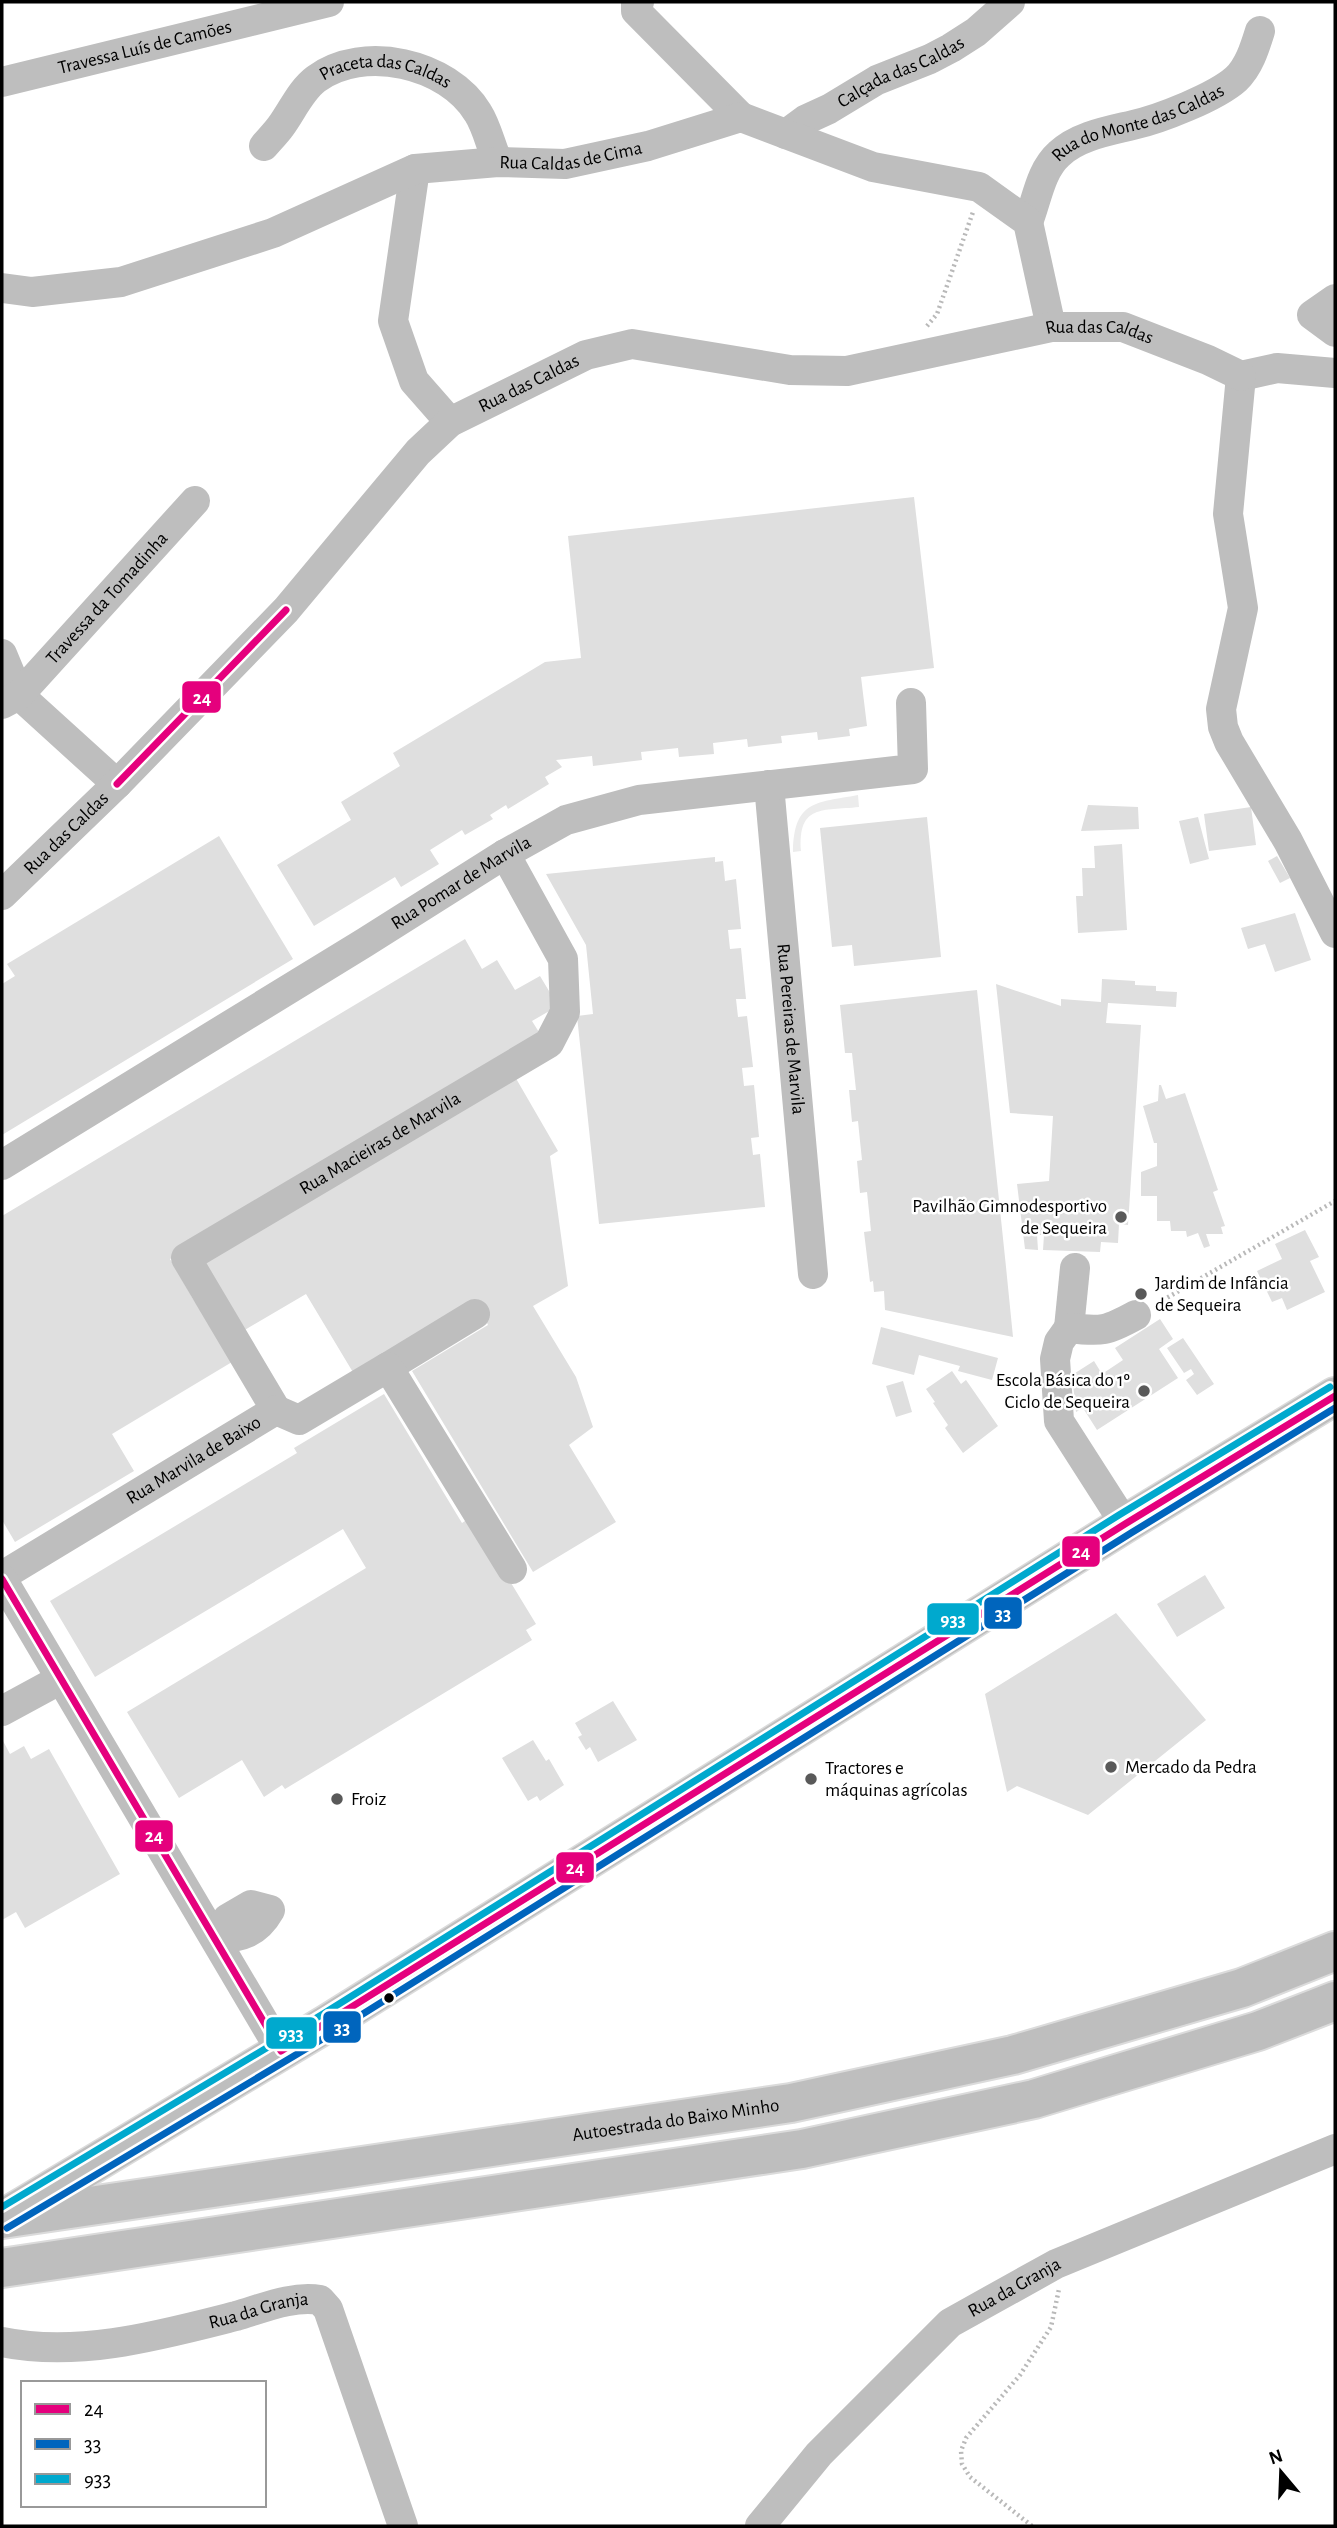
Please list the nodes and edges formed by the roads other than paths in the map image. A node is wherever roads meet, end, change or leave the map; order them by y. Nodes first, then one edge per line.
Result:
1 (329, 2) edge
2 (639, 2) edge
3 (1010, 2) edge
4 (1260, 31) dead end
5 (2, 82) edge
6 (741, 117) junction
7 (786, 134) junction
8 (264, 146) dead end
9 (498, 163) junction
10 (415, 169) junction
11 (1028, 222) junction
12 (2, 288) edge
13 (1335, 299) edge
14 (1051, 327) junction
15 (1335, 332) edge
16 (1335, 373) edge
17 (1241, 376) junction
18 (450, 422) junction
19 (195, 501) dead end
20 (2, 654) edge
21 (10, 700) edge
22 (911, 703) dead end
23 (117, 784) junction
24 (769, 785) junction
25 (505, 854) junction
26 (3, 895) edge
27 (1335, 933) edge
28 (2, 1165) edge
29 (1075, 1268) dead end
30 (813, 1274) dead end
31 (475, 1314) dead end
32 (1136, 1315) road end
33 (1069, 1328) junction
34 (388, 1367) junction
35 (1335, 1396) edge
36 (276, 1410) junction
37 (1125, 1524) junction
38 (512, 1569) dead end
39 (2, 1578) edge
40 (61, 1679) junction
41 (2, 1711) edge
42 (1335, 1951) edge
43 (1335, 2001) edge
44 (281, 2051) junction
45 (1335, 2149) edge
46 (2, 2219) edge
47 (2, 2268) edge
48 (2, 2342) edge
49 (403, 2526) edge
50 (760, 2526) edge

1 - 5 street, Travessa Luís de Camões
2 - 6 street
3 - 7 street, Calçada das Caldas
4 - 11 street, Rua do Monte das Caldas
6 - 7 street
6 - 9 street, Rua Caldas de Cima
7 - 11 street
8 - 9 street, Praceta das Caldas
9 - 10 street, Rua Caldas de Cima
10 - 12 street, Rua Caldas de Cima
10 - 18 street
11 - 14 street
13 - 15 street
14 - 17 street, Rua das Caldas
14 - 18 street, Rua das Caldas
16 - 17 street
17 - 27 street
18 - 23 street, Rua das Caldas
19 - 21 street, Travessa da Tomadinha
20 - 21 street
21 - 23 street
22 - 24 street, Rua Pomar de Marvila
23 - 26 street, Rua das Caldas
24 - 25 street, Rua Pomar de Marvila
24 - 30 street, Rua Pereiras de Marvila
25 - 28 street, Rua Pomar de Marvila
25 - 36 street, Rua Macieiras de Marvila
29 - 33 street
31 - 34 street, Rua Marvila de Baixo
32 - 33 street
33 - 37 street
34 - 36 street, Rua Marvila de Baixo
34 - 38 street
35 - 37 main road
36 - 39 street, Rua Marvila de Baixo
37 - 44 main road
39 - 40 street
40 - 41 street
40 - 44 street
42 - 46 highway, Autoestrada do Baixo Minho
43 - 47 highway
44 - 46 main road
45 - 50 street, Rua da Granja
48 - 49 street, Rua da Granja

